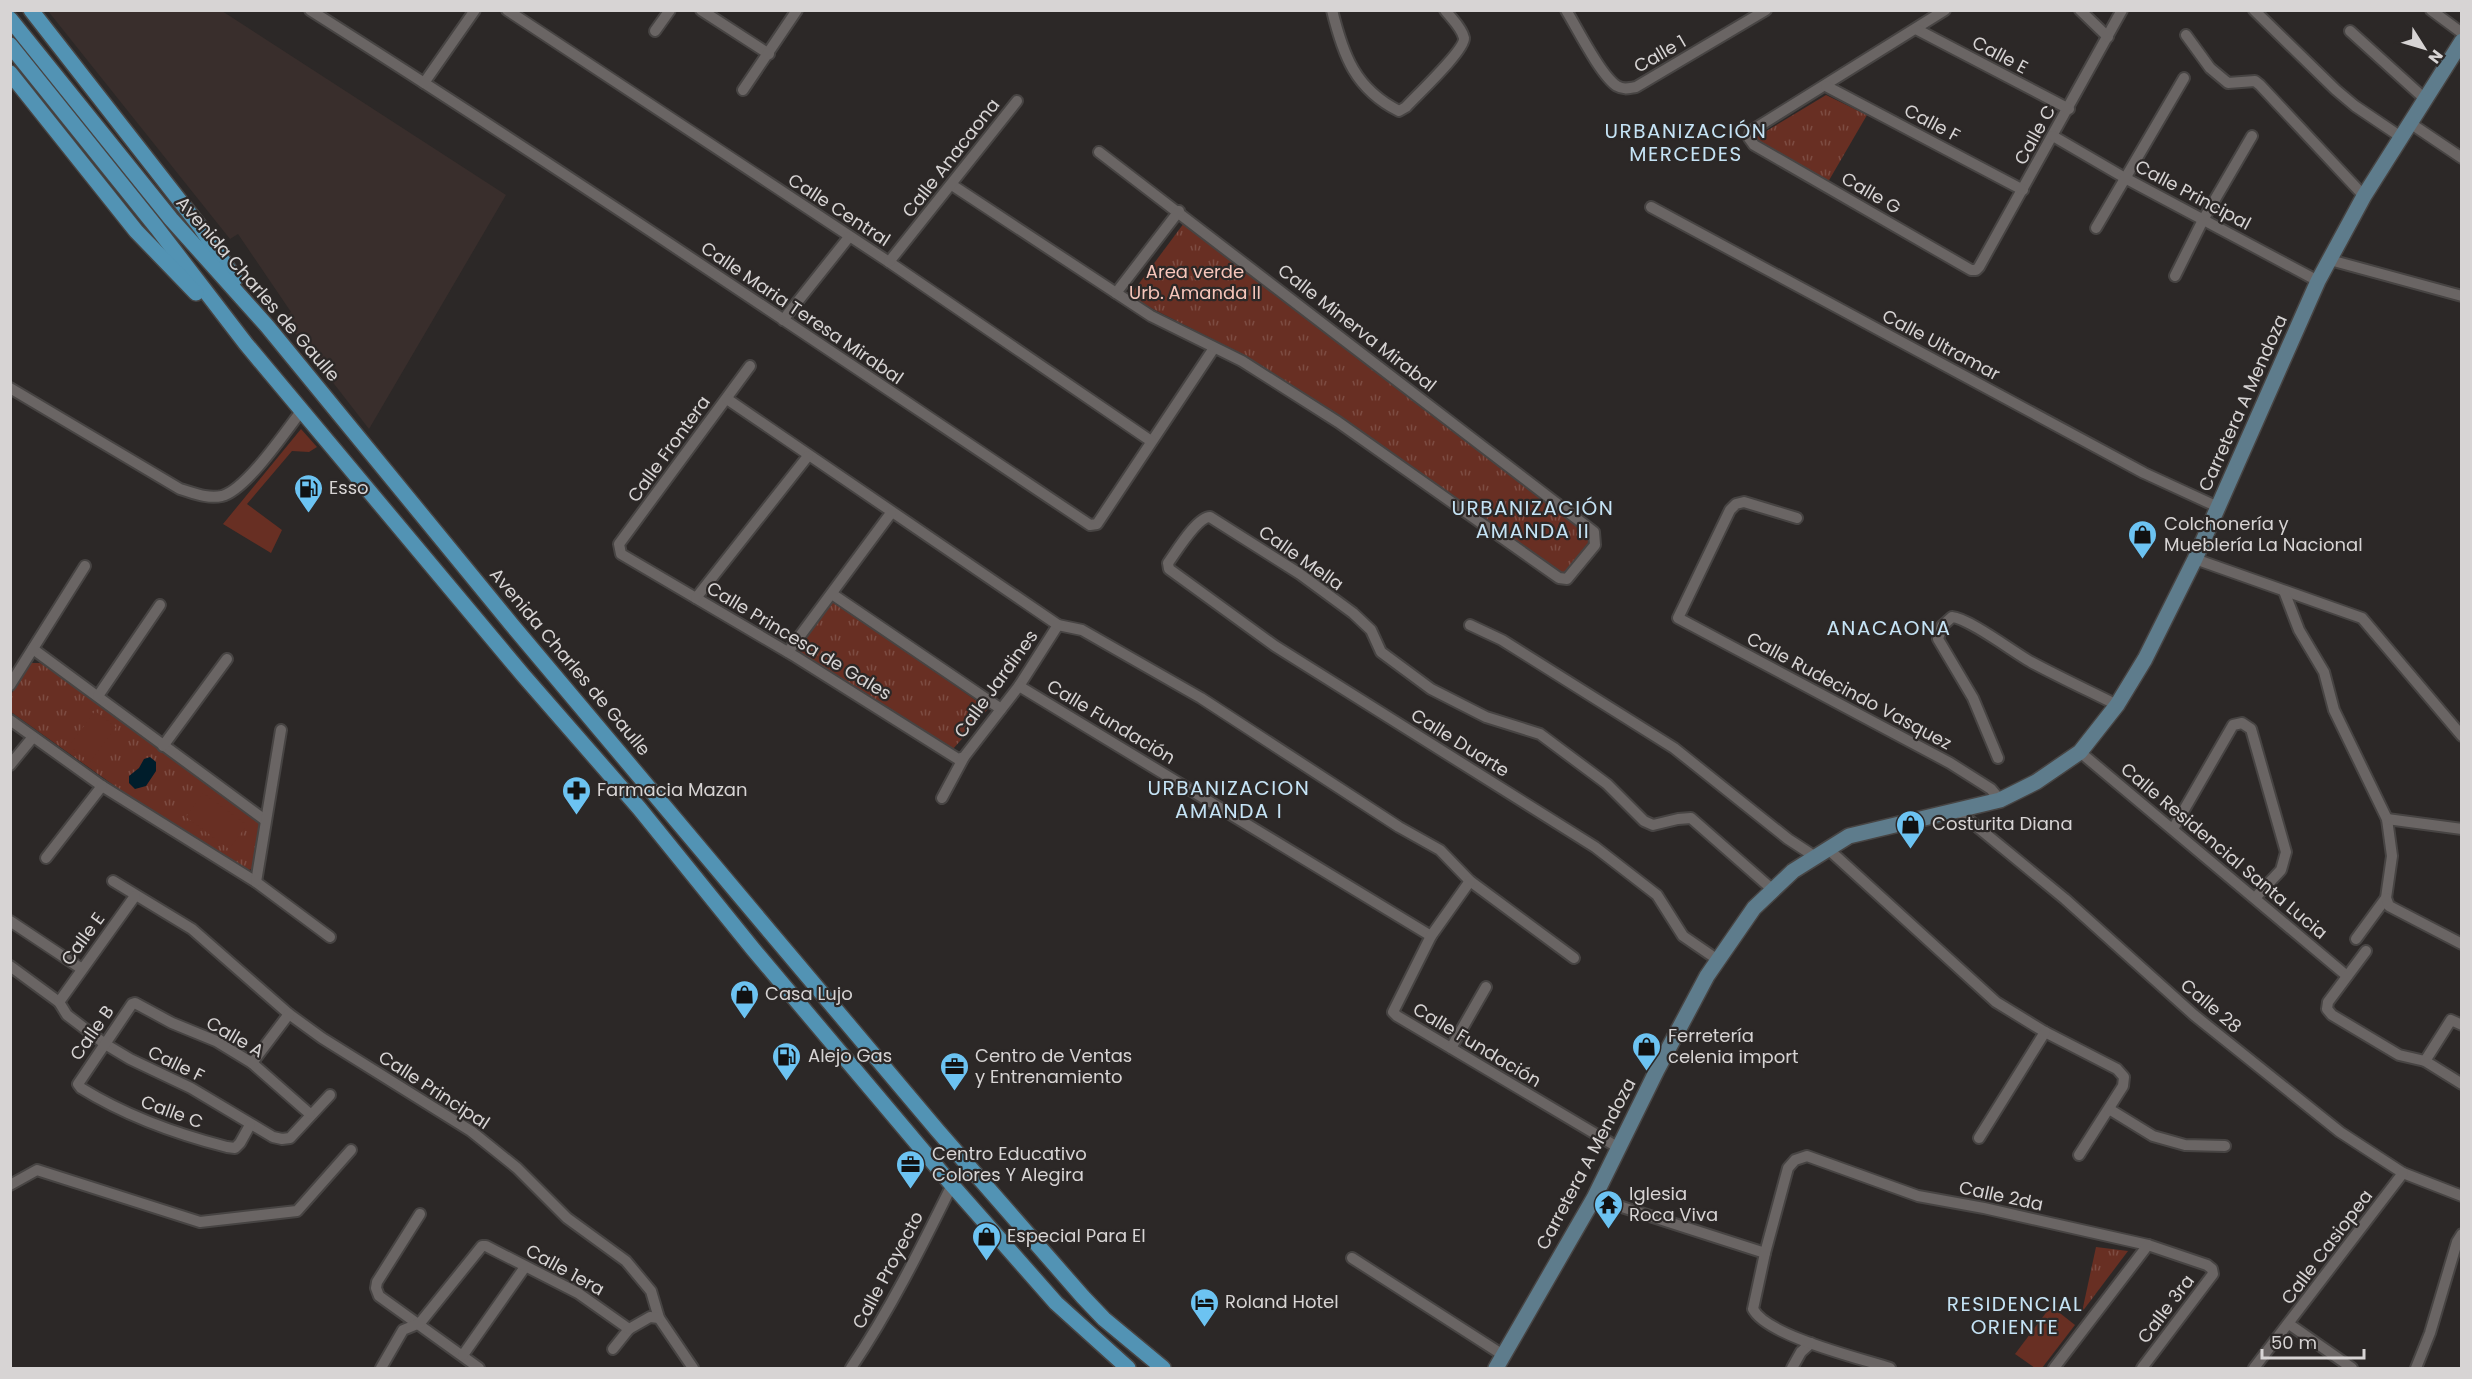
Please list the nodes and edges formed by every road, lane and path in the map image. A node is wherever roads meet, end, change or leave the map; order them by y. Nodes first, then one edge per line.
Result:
1 (31, 10) edge
2 (310, 10) edge
3 (475, 10) edge
4 (507, 10) edge
5 (670, 10) edge
6 (701, 10) edge
7 (797, 10) edge
8 (1332, 10) edge
9 (1445, 10) edge
10 (1566, 10) edge
11 (1766, 10) edge
12 (1945, 10) edge
13 (2080, 10) edge
14 (2122, 10) edge
15 (2254, 10) edge
16 (2431, 10) edge
17 (1747, 15) edge
18 (10, 19) edge
19 (1916, 29) junction
20 (2350, 31) dead end
21 (655, 32) dead end
22 (2462, 33) edge
23 (2186, 35) dead end
24 (2108, 38) junction
25 (2462, 41) edge
26 (10, 45) edge
27 (769, 54) junction
28 (10, 73) edge
29 (2184, 78) dead end
30 (424, 83) junction
31 (1826, 86) junction
32 (743, 90) dead end
33 (2425, 99) junction
34 (1017, 101) dead end
35 (2069, 109) junction
36 (2410, 123) junction
37 (2054, 136) junction
38 (2252, 136) dead end
39 (2401, 137) junction
40 (1099, 152) dead end
41 (2462, 158) edge
42 (2125, 178) junction
43 (952, 185) junction
44 (2023, 190) junction
45 (2364, 196) junction
46 (1651, 207) dead end
47 (1179, 211) junction
48 (2203, 220) junction
49 (2096, 228) dead end
50 (849, 237) junction
51 (2330, 260) junction
52 (888, 262) junction
53 (1971, 270) joint
54 (2175, 276) dead end
55 (2318, 281) junction
56 (1116, 294) junction
57 (2462, 296) edge
58 (783, 320) junction
59 (267, 326) junction
60 (246, 344) junction
61 (1214, 348) junction
62 (750, 366) dead end
63 (10, 388) edge
64 (727, 399) junction
65 (302, 410) junction
66 (1151, 441) junction
67 (808, 456) junction
68 (2218, 507) junction
69 (891, 513) junction
70 (1210, 517) joint
71 (1797, 518) dead end
72 (621, 554) joint
73 (2195, 559) junction
74 (85, 566) dead end
75 (2284, 591) junction
76 (832, 594) junction
77 (696, 598) junction
78 (160, 605) dead end
79 (1470, 624) dead end
80 (1058, 625) junction
81 (33, 649) junction
82 (788, 652) junction
83 (227, 659) dead end
84 (10, 685) edge
85 (1019, 686) junction
86 (98, 696) junction
87 (2117, 705) junction
88 (1001, 709) junction
89 (10, 720) edge
90 (281, 730) dead end
91 (33, 736) junction
92 (2462, 736) edge
93 (163, 746) junction
94 (2080, 752) junction
95 (961, 758) junction
96 (1998, 758) dead end
97 (10, 765) edge
98 (102, 786) junction
99 (942, 798) dead end
100 (2000, 800) junction
101 (1958, 811) junction
102 (2387, 819) junction
103 (265, 820) junction
104 (2173, 829) junction
105 (2462, 829) edge
106 (1827, 848) junction
107 (1814, 856) junction
108 (46, 858) dead end
109 (113, 881) dead end
110 (1470, 881) junction
111 (256, 882) junction
112 (1773, 890) junction
113 (135, 896) junction
114 (2255, 898) junction
115 (2386, 898) junction
116 (10, 921) edge
117 (1431, 936) junction
118 (330, 937) dead end
119 (2356, 939) dead end
120 (2462, 944) edge
121 (2366, 951) dead end
122 (1574, 958) dead end
123 (1718, 960) junction
124 (10, 966) edge
125 (82, 969) junction
126 (2347, 976) junction
127 (1486, 987) dead end
128 (59, 1002) junction
129 (134, 1003) joint
130 (289, 1014) junction
131 (2462, 1025) edge
132 (853, 1029) junction
133 (2045, 1032) junction
134 (105, 1044) junction
135 (836, 1046) junction
136 (1450, 1048) junction
137 (2425, 1061) junction
138 (252, 1063) junction
139 (78, 1084) joint
140 (2462, 1084) edge
141 (330, 1095) dead end
142 (2109, 1109) junction
143 (310, 1114) junction
144 (250, 1125) junction
145 (1979, 1138) dead end
146 (2225, 1146) dead end
147 (1619, 1148) junction
148 (351, 1150) dead end
149 (2079, 1155) dead end
150 (2403, 1173) junction
151 (10, 1185) edge
152 (952, 1185) junction
153 (2462, 1196) edge
154 (1594, 1198) junction
155 (998, 1202) junction
156 (420, 1214) dead end
157 (981, 1215) junction
158 (2462, 1234) edge
159 (2148, 1245) junction
160 (1765, 1253) junction
161 (1352, 1258) dead end
162 (525, 1267) junction
163 (2212, 1269) joint
164 (659, 1318) junction
165 (420, 1323) junction
166 (2289, 1324) junction
167 (629, 1329) junction
168 (1811, 1343) junction
169 (613, 1349) dead end
170 (463, 1355) junction
171 (1500, 1362) edge
172 (2347, 1367) edge
173 (381, 1368) edge
174 (479, 1368) edge
175 (693, 1368) edge
176 (850, 1368) edge
177 (1128, 1368) edge
178 (1163, 1368) edge
179 (1792, 1368) edge
180 (1890, 1368) edge
181 (2054, 1368) edge
182 (2142, 1368) edge
183 (2254, 1368) edge
184 (2416, 1368) edge

1 - 59 main road
2 - 30 street, Calle Maria Teresa Mirabal
3 - 30 street
4 - 50 street, Calle Central
5 - 21 street
6 - 27 street
7 - 27 street
8 - 9 street
10 - 17 street, Calle 1
11 - 17 street, Calle 1
12 - 19 street
13 - 24 street
14 - 24 street, Calle C
15 - 39 street
16 - 22 street
18 - 59 main road, Avenida Charles de Gaulle
19 - 31 street
19 - 35 street, Calle E
20 - 33 street
23 - 45 street
24 - 35 street, Calle C
25 - 33 street, Carretera A Mendoza
26 - 60 main road, Avenida Charles de Gaulle
27 - 32 street
28 - 60 main road
29 - 42 street
30 - 58 street, Calle Maria Teresa Mirabal
31 - 44 street, Calle F
31 - 53 street, Calle G
33 - 36 street, Carretera A Mendoza
34 - 43 street, Calle Anacaona
35 - 37 street, Calle C
36 - 39 street, Carretera A Mendoza
36 - 41 street
37 - 42 street, Calle Principal
37 - 44 street, Calle C
38 - 48 street
39 - 45 street, Carretera A Mendoza
40 - 47 street, Calle Minerva Mirabal
42 - 48 street, Calle Principal
42 - 49 street
43 - 52 street, Calle Anacaona
43 - 56 street
44 - 53 street, Calle C
45 - 51 street, Carretera A Mendoza
46 - 68 street, Calle Ultramar
47 - 56 street
47 - 61 street, Calle Minerva Mirabal
48 - 54 street
48 - 55 street, Calle Principal
50 - 52 street, Calle Central
50 - 58 street
51 - 55 street, Carretera A Mendoza
51 - 57 street
52 - 66 street, Calle Central
55 - 68 street, Carretera A Mendoza
56 - 61 street
58 - 66 street, Calle Maria Teresa Mirabal
59 - 132 main road, Avenida Charles de Gaulle
60 - 65 main road, Avenida Charles de Gaulle
61 - 66 street, Calle Maria Teresa Mirabal
62 - 64 street, Calle Frontera
63 - 65 street
64 - 67 street
64 - 72 street, Calle Frontera
65 - 135 main road, Avenida Charles de Gaulle
67 - 69 street
67 - 77 street
68 - 73 street, Carretera A Mendoza
69 - 76 street
69 - 80 street
70 - 112 street, Calle Mella
70 - 123 street, Calle Duarte
71 - 100 street, Calle Rudecindo Vasquez
72 - 77 street, Calle Princesa de Gales
73 - 75 street
73 - 87 street, Carretera A Mendoza
74 - 81 street
75 - 92 street
75 - 102 street
76 - 82 street
76 - 88 street
77 - 82 street, Calle Princesa de Gales
78 - 86 street
79 - 107 street
80 - 85 street, Calle Jardines
80 - 110 street
81 - 84 street
81 - 86 street
82 - 95 street, Calle Princesa de Gales
83 - 93 street
85 - 88 street, Calle Jardines
85 - 117 street, Calle Fundación
86 - 93 street
87 - 94 street, Carretera A Mendoza
87 - 96 street
88 - 95 street, Calle Jardines
89 - 91 street
90 - 103 street
91 - 97 street
91 - 98 street
93 - 103 street
94 - 100 street, Carretera A Mendoza
94 - 104 street, Calle Residencial Santa Lucia
95 - 99 street, Calle Jardines
98 - 108 street
98 - 111 street
100 - 101 street, Carretera A Mendoza
101 - 106 street, Carretera A Mendoza
101 - 150 street, Calle 28
102 - 105 street
102 - 115 street
103 - 111 street
104 - 114 street, Calle Residencial Santa Lucia
104 - 114 street
106 - 107 street, Carretera A Mendoza
106 - 133 street
107 - 112 street, Carretera A Mendoza
109 - 113 street, Calle Principal
110 - 117 street, Calle Fundación
110 - 122 street
111 - 118 street
112 - 123 street, Carretera A Mendoza
113 - 125 street, Calle E
113 - 130 street, Calle Principal
114 - 126 street, Calle Residencial Santa Lucia
115 - 119 street
115 - 120 street
116 - 125 street
117 - 136 street, Calle Fundación
121 - 126 street
123 - 147 street, Carretera A Mendoza
124 - 128 street, Calle F
125 - 128 street, Calle E
126 - 137 street
127 - 136 street
128 - 134 street, Calle F
129 - 134 street, Calle B
129 - 138 street, Calle A
130 - 138 street
130 - 164 street, Calle Principal
131 - 137 street
132 - 135 main road
132 - 155 main road, Avenida Charles de Gaulle
133 - 142 street
133 - 145 street
134 - 139 street, Calle B
134 - 144 street, Calle F
135 - 152 main road, Avenida Charles de Gaulle
136 - 147 street, Calle Fundación
137 - 140 street
138 - 143 street, Calle A
139 - 144 street, Calle C
141 - 143 street, Calle F
142 - 146 street
142 - 149 street
143 - 144 street, Calle F
147 - 154 street, Carretera A Mendoza
148 - 151 street
150 - 153 street, Calle 28
150 - 166 street, Calle Casiopea
152 - 157 main road, Avenida Charles de Gaulle
152 - 176 street, Calle Proyecto
154 - 160 street
154 - 171 street, Carretera A Mendoza
155 - 157 main road
155 - 178 main road, Avenida Charles de Gaulle
156 - 165 street
157 - 177 main road, Avenida Charles de Gaulle
158 - 184 street
159 - 160 street, Calle 2da
159 - 163 street, Calle 2da
159 - 181 street
160 - 168 street
161 - 171 street
162 - 165 street, Calle 1era
162 - 167 street, Calle 1era
162 - 170 street
163 - 182 street, Calle 3ra
164 - 167 street
164 - 175 street, Calle Principal
165 - 170 street
165 - 173 street
166 - 172 street
166 - 183 street, Calle Casiopea
167 - 169 street
168 - 179 street
168 - 180 street
170 - 174 street

